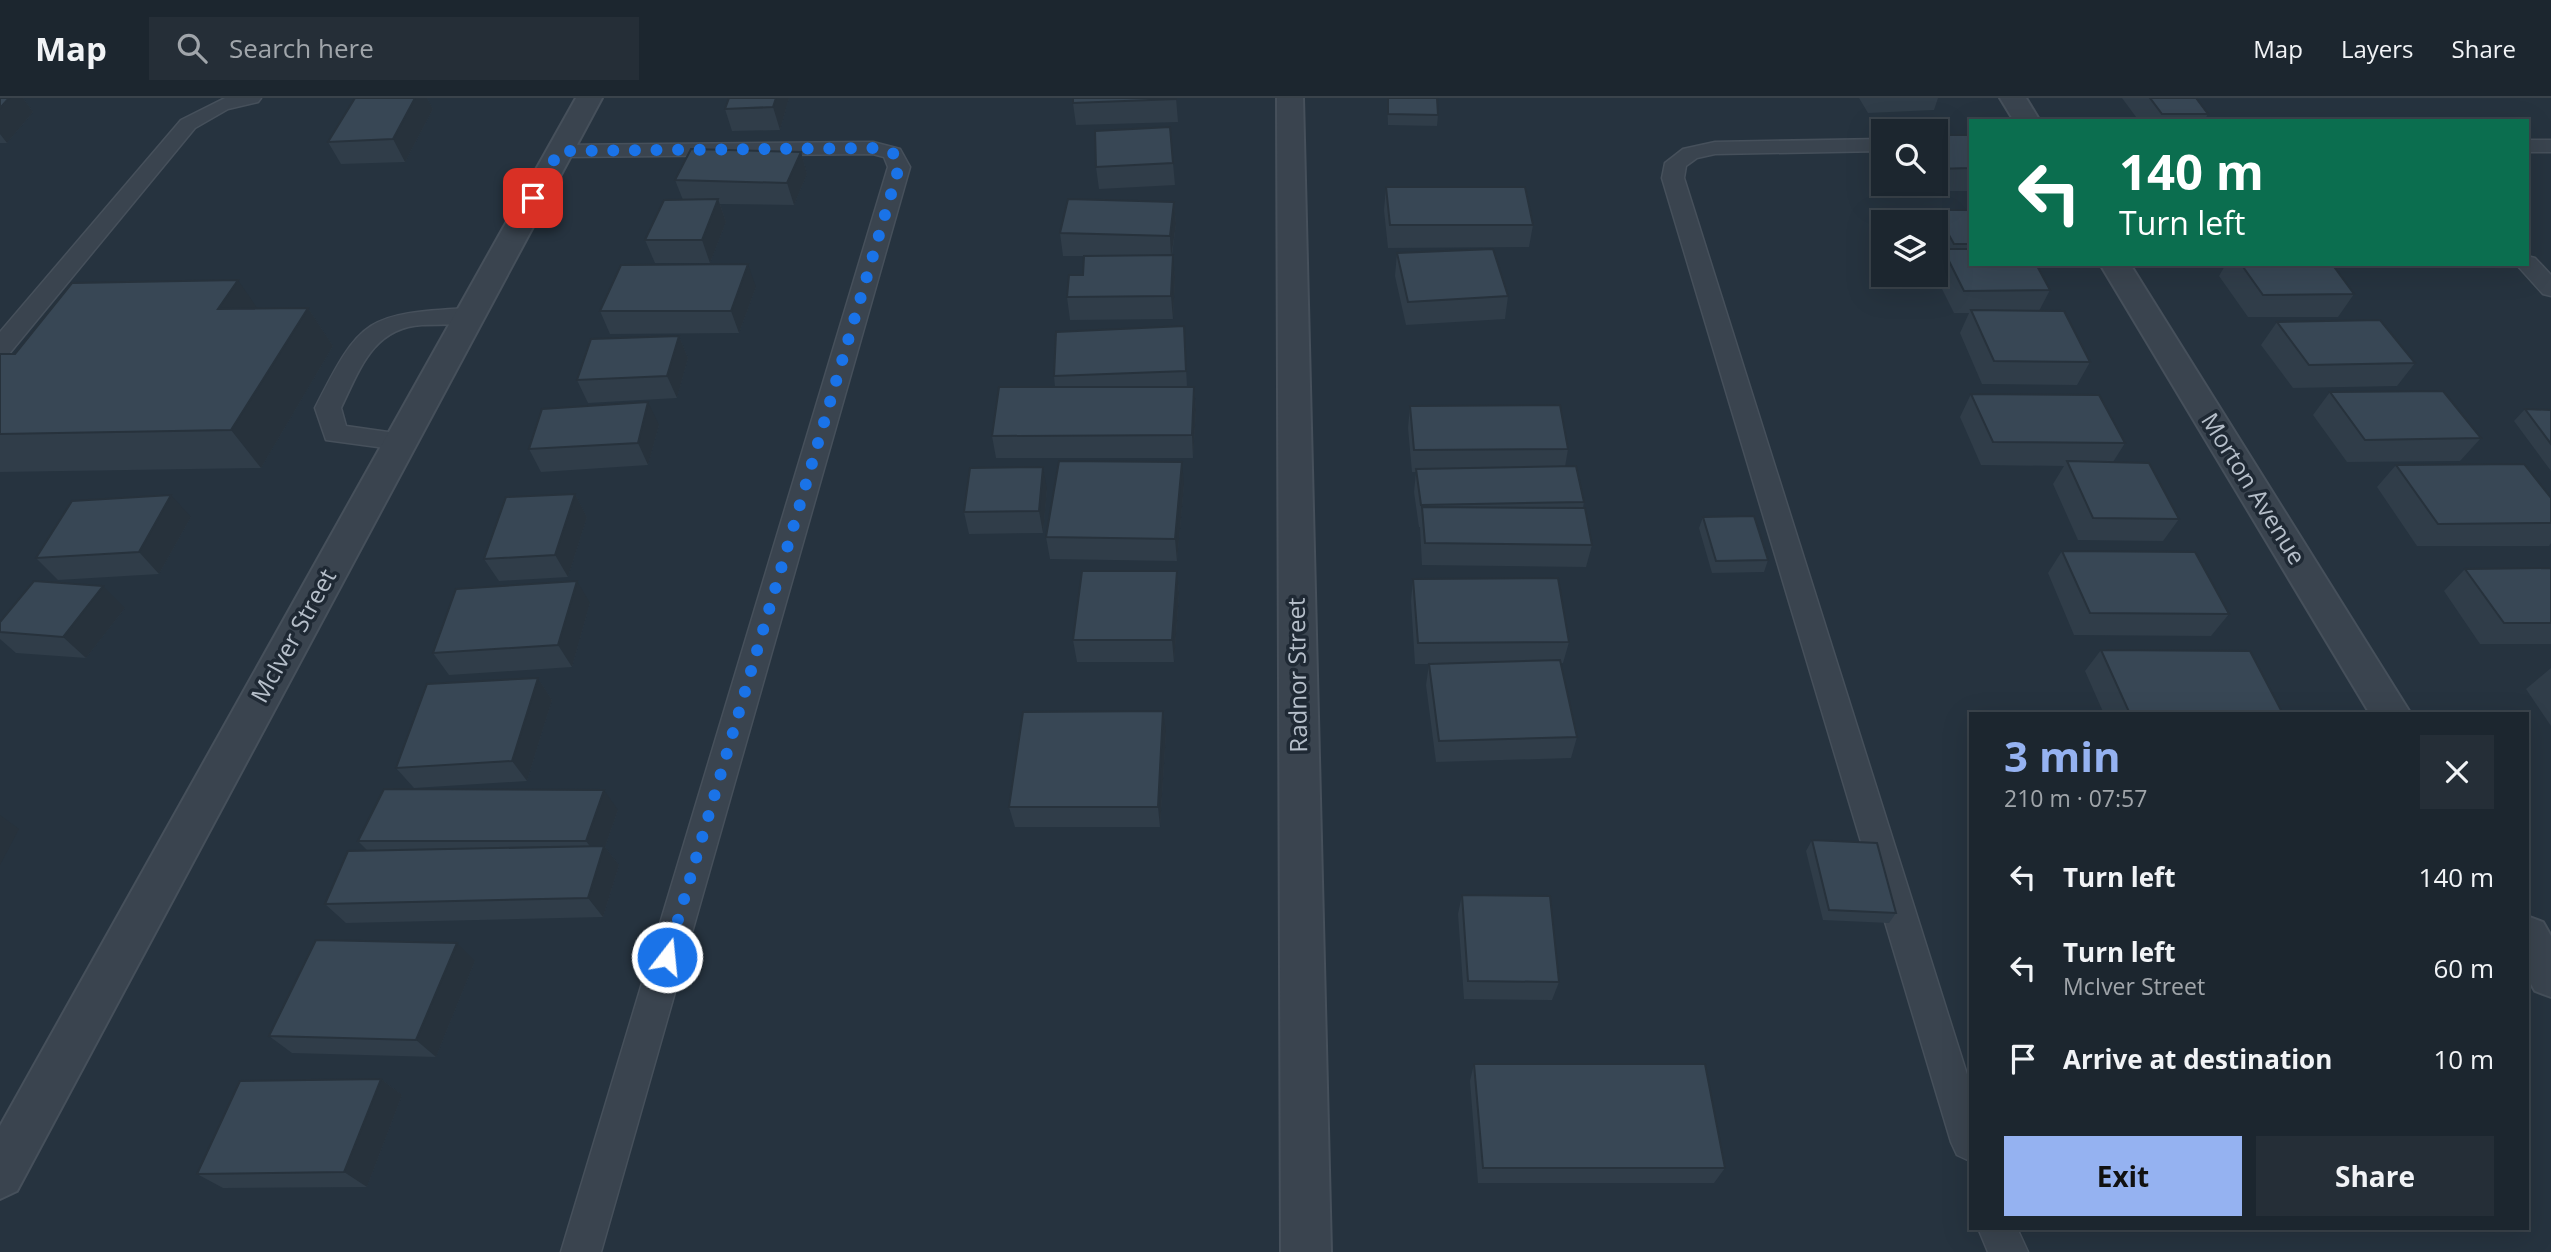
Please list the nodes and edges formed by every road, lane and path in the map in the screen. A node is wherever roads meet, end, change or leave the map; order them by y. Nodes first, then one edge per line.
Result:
1 (251, 98) edge
2 (589, 98) edge
3 (1290, 98) edge
4 (2013, 98) edge
5 (2026, 119) edge
6 (1871, 145) edge
7 (2529, 146) edge
8 (2551, 146) edge
9 (559, 151) junction
10 (2529, 265) edge
11 (2116, 266) edge
12 (2551, 289) edge
13 (468, 316) junction
14 (0, 348) edge
15 (400, 441) junction
16 (2390, 712) edge
17 (2529, 939) edge
18 (2551, 975) edge
19 (1969, 1139) edge
20 (0, 1174) edge
21 (1998, 1230) edge
22 (581, 1252) edge
23 (1306, 1252) edge
24 (2008, 1252) edge

1 - 14 lane
2 - 9 street, McIver Street
3 - 23 street, Radnor Street
4 - 5 street
6 - 19 lane
7 - 8 lane
9 - 13 street, McIver Street
9 - 22 lane
10 - 12 lane
11 - 16 street, Morton Avenue
13 - 15 street, McIver Street
13 - 15 lane
15 - 20 street, McIver Street
17 - 18 street
21 - 24 lane

